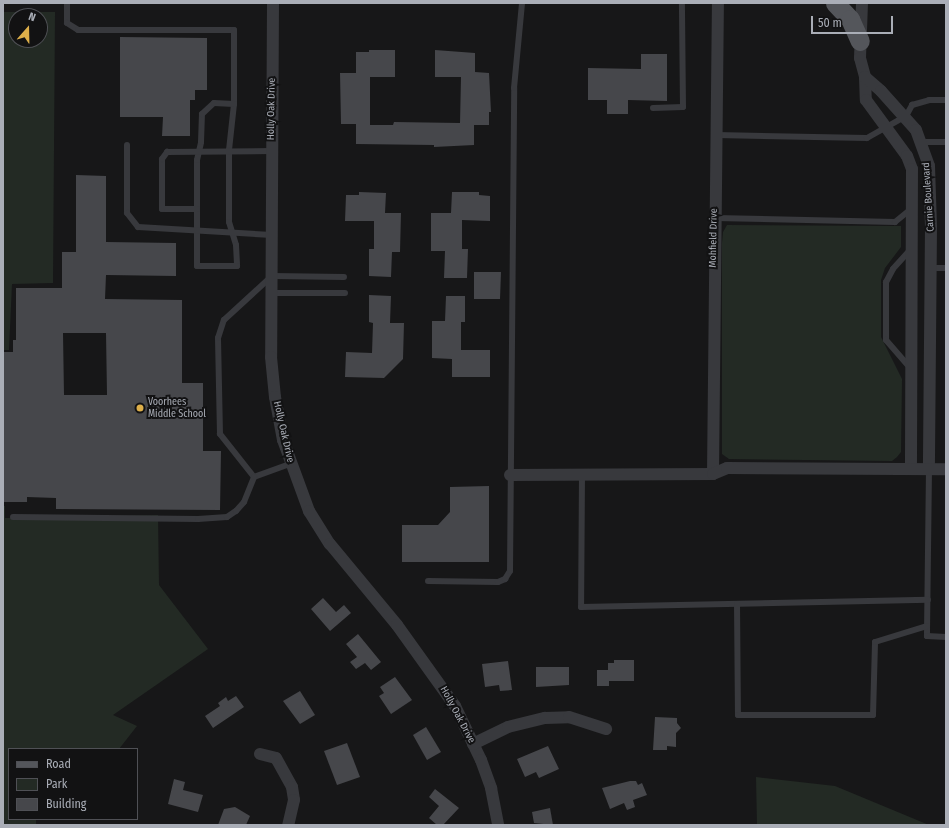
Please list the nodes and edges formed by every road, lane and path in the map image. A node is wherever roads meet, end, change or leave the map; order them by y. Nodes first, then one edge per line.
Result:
1 (67, 3) edge
2 (273, 3) edge
3 (522, 3) edge
4 (682, 3) edge
5 (718, 3) edge
6 (835, 3) edge
7 (862, 3) edge
8 (860, 41) junction
9 (865, 77) junction
10 (946, 100) edge
11 (234, 104) junction
12 (653, 108) dead end
13 (906, 116) junction
14 (888, 128) junction
15 (716, 135) junction
16 (921, 142) junction
17 (946, 142) edge
18 (127, 145) dead end
19 (199, 150) junction
20 (228, 150) junction
21 (272, 151) junction
22 (913, 206) junction
23 (197, 209) junction
24 (715, 218) junction
25 (197, 230) junction
26 (232, 234) junction
27 (272, 235) junction
28 (912, 248) junction
29 (912, 268) junction
30 (932, 268) junction
31 (946, 268) edge
32 (272, 276) junction
33 (344, 278) dead end
34 (272, 293) junction
35 (345, 293) dead end
36 (913, 372) junction
37 (930, 373) junction
38 (290, 464) junction
39 (911, 468) junction
40 (929, 468) junction
41 (946, 469) edge
42 (713, 474) junction
43 (510, 475) junction
44 (582, 475) junction
45 (254, 477) junction
46 (13, 517) dead end
47 (428, 581) dead end
48 (928, 600) junction
49 (737, 604) junction
50 (927, 626) junction
51 (946, 637) edge
52 (606, 729) dead end
53 (473, 744) junction
54 (260, 754) dead end
55 (288, 825) edge
56 (498, 825) edge

1 - 11 lane
2 - 21 street, Holly Oak Drive
3 - 43 lane
4 - 12 lane
5 - 15 street, Mohfield Drive
6 - 8 main road
7 - 8 street, Carnie Boulevard
8 - 9 street, Carnie Boulevard
9 - 13 street, Carnie Boulevard
9 - 14 street, Carnie Boulevard
10 - 13 lane
11 - 19 lane
11 - 20 lane
13 - 14 lane
13 - 16 street, Carnie Boulevard
14 - 15 lane
14 - 22 street, Carnie Boulevard
15 - 24 street, Mohfield Drive
16 - 17 lane
16 - 30 street, Carnie Boulevard
18 - 25 lane
19 - 20 lane
19 - 23 lane
19 - 23 lane
20 - 21 lane
20 - 26 lane
21 - 27 street, Holly Oak Drive
22 - 24 lane
22 - 28 street, Carnie Boulevard
23 - 25 lane
24 - 42 street, Mohfield Drive
25 - 26 lane
25 - 26 lane
26 - 27 lane
27 - 32 street, Holly Oak Drive
28 - 29 street, Carnie Boulevard
28 - 36 lane
29 - 30 street
29 - 36 street, Carnie Boulevard
30 - 31 lane
30 - 37 street, Carnie Boulevard
32 - 33 lane
32 - 34 street, Holly Oak Drive
32 - 45 lane
34 - 35 lane
34 - 38 street, Holly Oak Drive
36 - 37 street
36 - 39 street, Carnie Boulevard
37 - 40 street, Carnie Boulevard
38 - 45 lane
38 - 53 street, Holly Oak Drive
39 - 40 street
39 - 42 street
40 - 41 street
40 - 48 lane
42 - 44 street
43 - 44 street
43 - 47 lane
44 - 49 lane
45 - 46 lane
48 - 49 lane
48 - 50 lane
49 - 50 lane
50 - 51 lane
52 - 53 street
53 - 56 street, Holly Oak Drive
54 - 55 street

